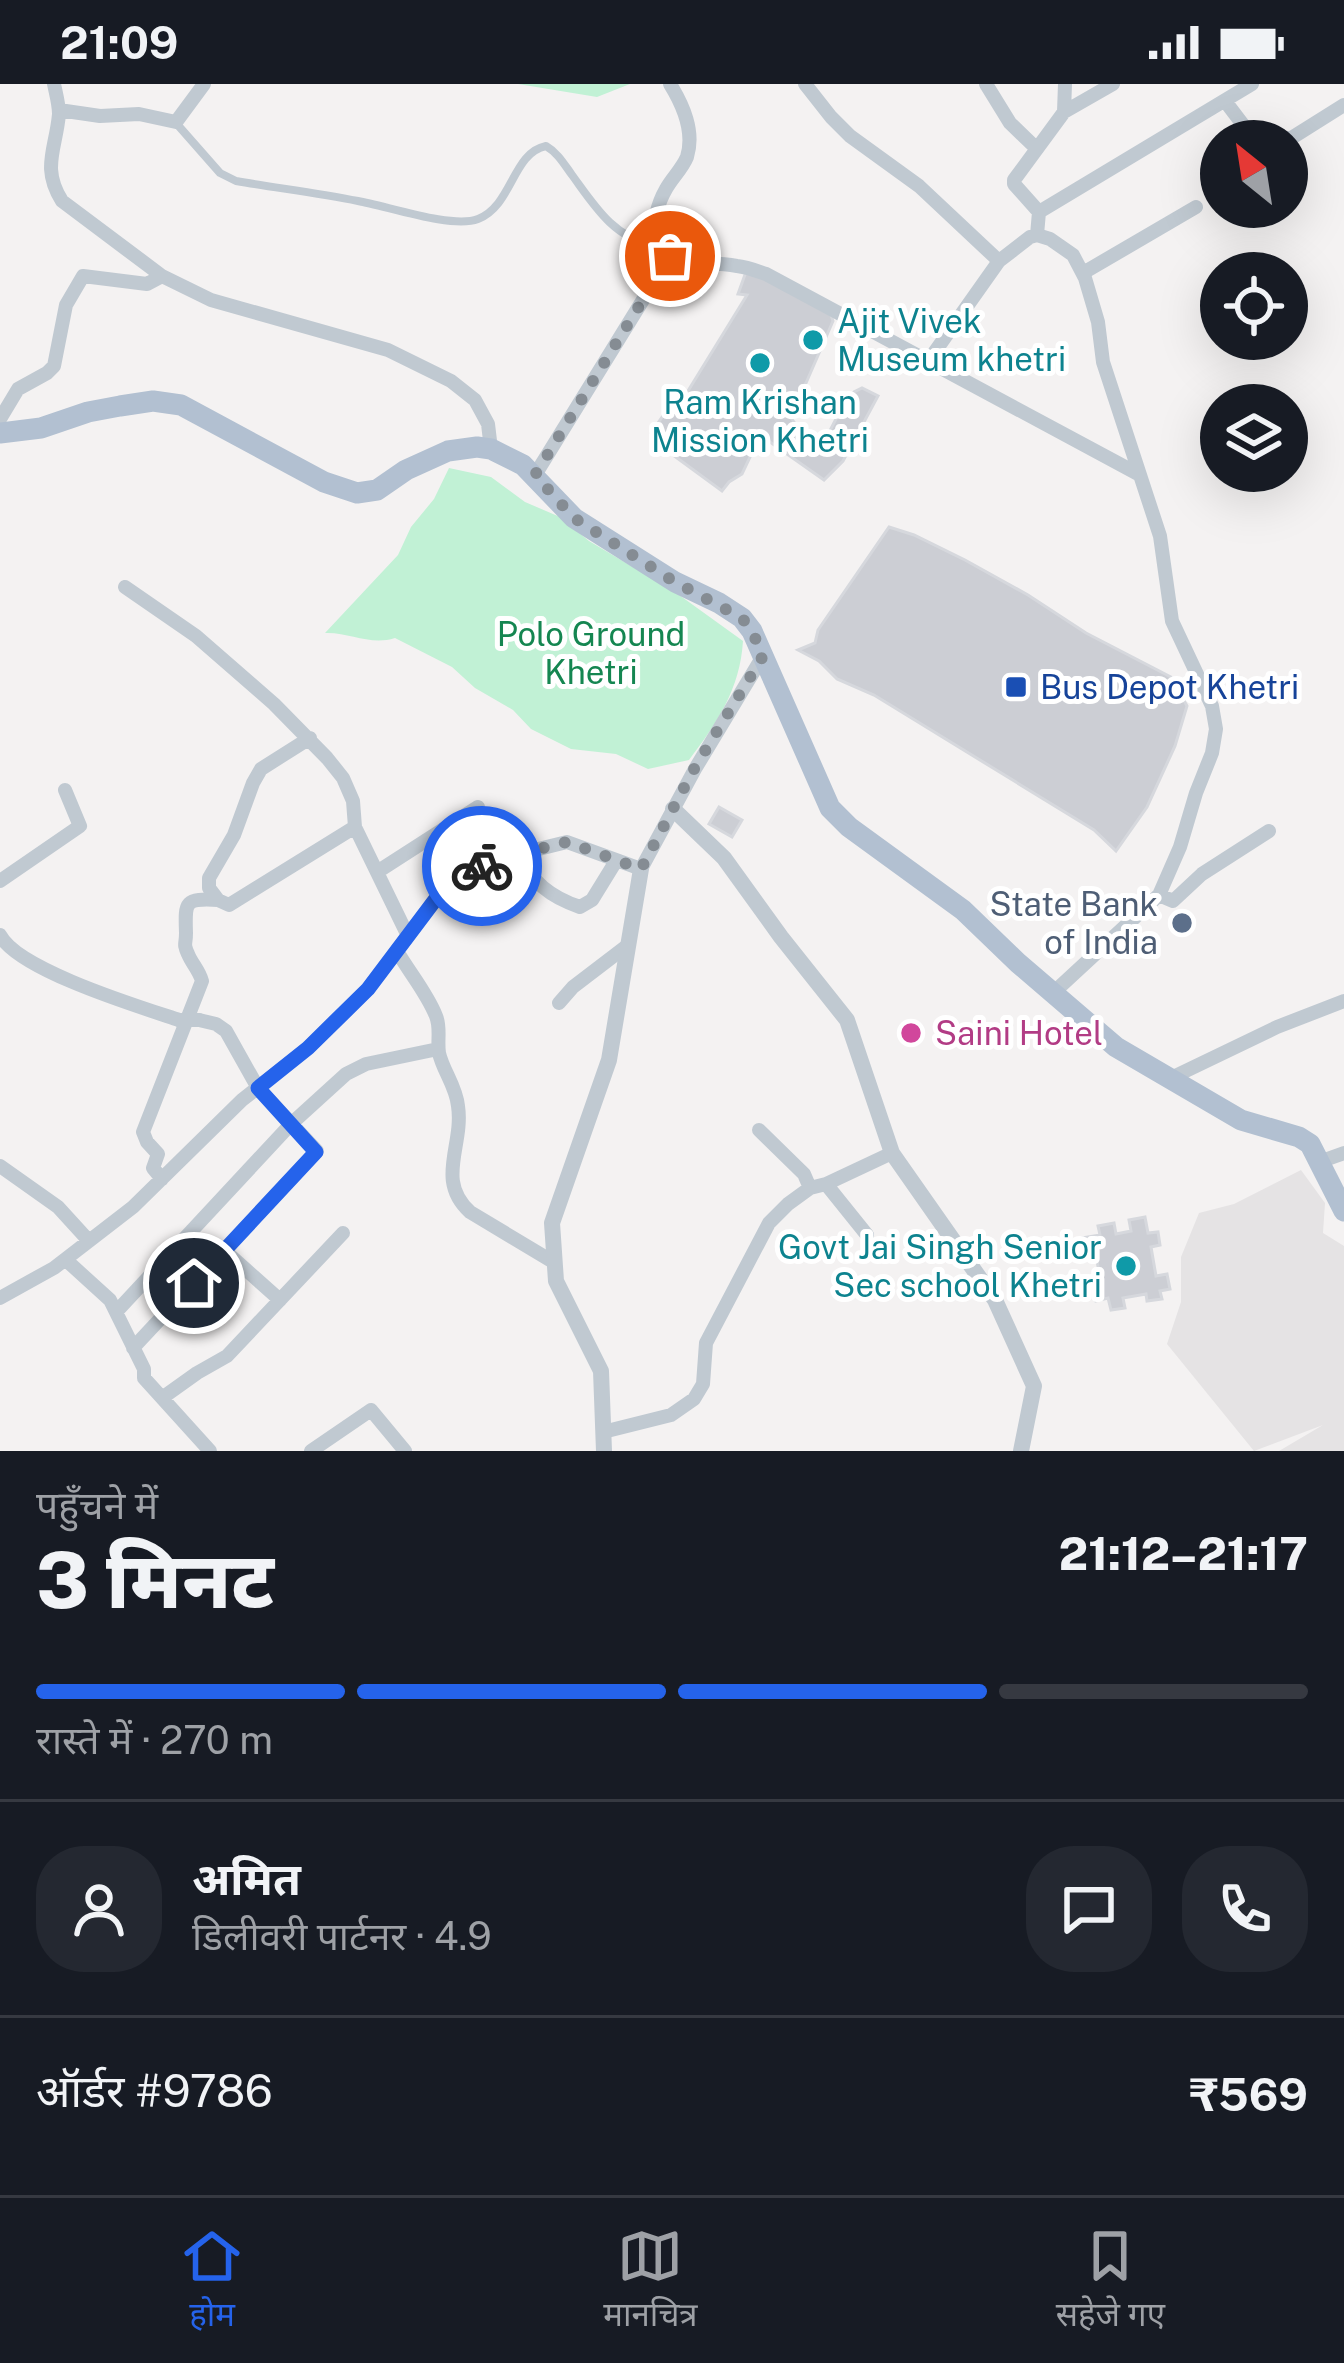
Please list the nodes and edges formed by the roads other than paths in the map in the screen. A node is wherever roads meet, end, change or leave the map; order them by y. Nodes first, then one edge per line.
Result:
1 (54, 84) edge
2 (204, 84) edge
3 (670, 84) edge
4 (805, 84) edge
5 (986, 84) edge
6 (1065, 84) edge
7 (1113, 84) edge
8 (1252, 84) edge
9 (1225, 94) edge
10 (1344, 105) edge
11 (59, 110) junction
12 (1064, 112) junction
13 (176, 122) junction
14 (1037, 149) junction
15 (1196, 207) dead end
16 (1039, 212) junction
17 (1037, 235) junction
18 (653, 245) junction
19 (670, 256) junction
20 (999, 261) junction
21 (1083, 273) junction
22 (162, 276) junction
23 (928, 360) junction
24 (0, 419) edge
25 (0, 433) edge
26 (491, 449) junction
27 (535, 475) junction
28 (1140, 475) junction
29 (125, 587) dead end
30 (763, 656) junction
31 (310, 738) junction
32 (65, 790) dead end
33 (478, 807) dead end
34 (673, 809) junction
35 (355, 827) junction
36 (1269, 831) dead end
37 (518, 854) junction
38 (616, 861) junction
39 (641, 869) junction
40 (376, 872) junction
41 (0, 881) edge
42 (1159, 896) junction
43 (218, 900) junction
44 (408, 936) junction
45 (2, 944) edge
46 (628, 945) junction
47 (397, 951) junction
48 (1053, 993) junction
49 (1344, 1001) edge
50 (559, 1003) dead end
51 (439, 1049) junction
52 (1169, 1078) junction
53 (258, 1088) junction
54 (291, 1124) junction
55 (759, 1130) dead end
56 (892, 1153) junction
57 (1344, 1153) edge
58 (1318, 1162) junction
59 (0, 1166) edge
60 (162, 1179) junction
61 (826, 1184) junction
62 (810, 1188) junction
63 (1343, 1206) edge
64 (343, 1233) dead end
65 (866, 1235) dead end
66 (89, 1241) junction
67 (224, 1250) junction
68 (65, 1260) junction
69 (555, 1263) junction
70 (0, 1298) edge
71 (280, 1300) junction
72 (117, 1311) junction
73 (134, 1348) junction
74 (162, 1398) junction
75 (603, 1442) edge
76 (210, 1451) edge
77 (311, 1451) edge
78 (405, 1451) edge
79 (1021, 1451) edge

1 - 11 street
2 - 13 street
3 - 18 street
4 - 20 street
5 - 14 street
6 - 12 street
7 - 12 street
8 - 9 street
9 - 10 street
9 - 16 street
11 - 13 street
11 - 22 street
12 - 14 street
13 - 18 lane
14 - 16 street
15 - 21 street
16 - 17 street
17 - 20 street
17 - 21 street
18 - 19 street
19 - 23 street
19 - 27 street
20 - 23 street
21 - 28 street
22 - 24 street
22 - 26 street
23 - 28 street
25 - 26 main road
26 - 27 main road
27 - 30 main road
28 - 42 street
29 - 31 street
30 - 34 street
30 - 48 main road
31 - 35 street
31 - 43 street
32 - 41 street
33 - 40 street
34 - 39 street
34 - 56 street
35 - 40 street
35 - 43 street
36 - 42 street
37 - 38 street
37 - 38 street
37 - 44 street
38 - 39 street
39 - 46 street
40 - 44 street
42 - 48 street
43 - 60 street
44 - 47 street
45 - 53 street, bridge
46 - 50 street
46 - 69 street
47 - 51 street
47 - 53 street
48 - 52 main road
49 - 52 street
51 - 54 street
51 - 69 street
52 - 58 main road
53 - 54 street
53 - 60 street
54 - 67 street
54 - 72 street
55 - 62 street
56 - 61 street
56 - 79 street
57 - 58 street
58 - 63 main road
59 - 66 street
60 - 66 street
61 - 62 street
61 - 65 street
62 - 75 street
64 - 71 street
66 - 68 street
67 - 71 street
67 - 73 street
68 - 70 street
68 - 72 street
69 - 75 street
71 - 74 street
72 - 73 street
73 - 74 street
74 - 76 street
77 - 78 street

